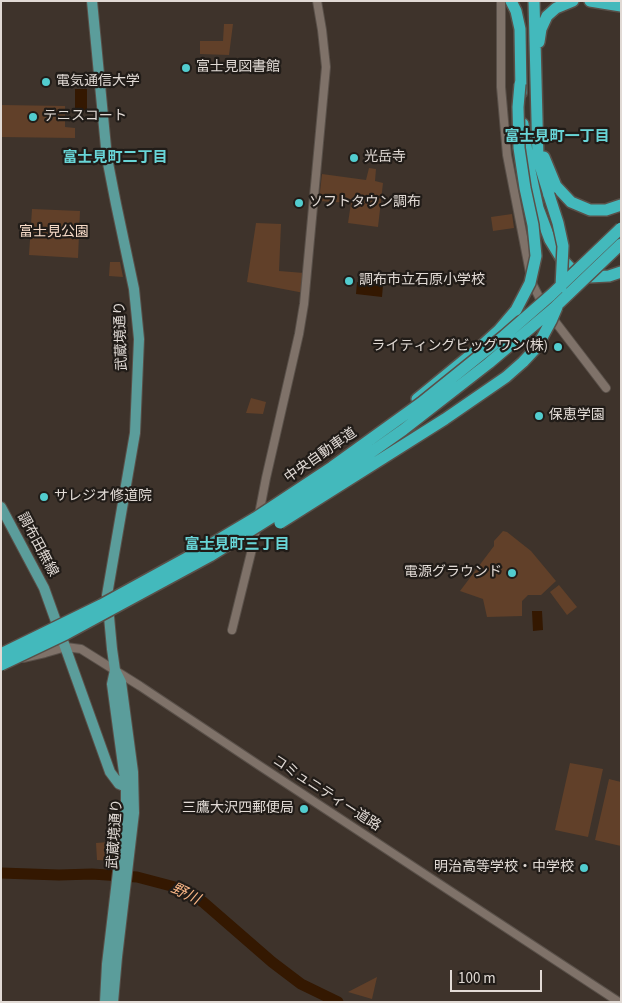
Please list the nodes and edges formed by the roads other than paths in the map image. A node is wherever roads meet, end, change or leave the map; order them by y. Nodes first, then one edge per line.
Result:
1 (92, 1) edge
2 (317, 1) edge
3 (501, 1) edge
4 (511, 1) edge
5 (528, 1) edge
6 (534, 1) edge
7 (573, 1) edge
8 (590, 1) edge
9 (618, 6) edge
10 (521, 60) junction
11 (536, 64) junction
12 (520, 84) junction
13 (537, 136) junction
14 (621, 205) edge
15 (621, 228) edge
16 (621, 244) edge
17 (621, 272) edge
18 (606, 388) dead end
19 (367, 443) junction
20 (1, 507) edge
21 (232, 630) dead end
22 (66, 634) junction
23 (66, 647) junction
24 (1, 654) edge
25 (1, 659) edge
26 (1, 665) edge
27 (116, 670) junction
28 (126, 787) junction
29 (133, 797) junction
30 (124, 867) junction
31 (121, 889) junction
32 (104, 1002) edge
33 (113, 1002) edge
34 (619, 1002) edge

1 - 27 main road, 武蔵境通り
2 - 21 street
3 - 18 street
4 - 10 highway
5 - 10 highway
6 - 11 highway
7 - 11 highway
8 - 9 highway
10 - 12 highway
11 - 13 highway
12 - 17 highway, bridge
12 - 19 highway, bridge
13 - 14 highway
13 - 22 highway, bridge
15 - 19 highway, 中央自動車道, bridge
16 - 22 highway, 中央自動車道, bridge
19 - 24 highway, 中央自動車道, bridge
20 - 23 main road, 調布田無線
22 - 26 highway, 中央自動車道, bridge
23 - 25 street
23 - 27 street, コミュニティー道路
23 - 28 main road, 調布田無線
27 - 28 main road, 武蔵境通り
27 - 29 main road, 武蔵境通り
27 - 34 street, コミュニティー道路
28 - 29 main road, 調布田無線
28 - 30 main road, 武蔵境通り
29 - 30 main road, 武蔵境通り
30 - 31 main road, 武蔵境通り
31 - 32 main road, 武蔵境通り
31 - 33 main road, 武蔵境通り

